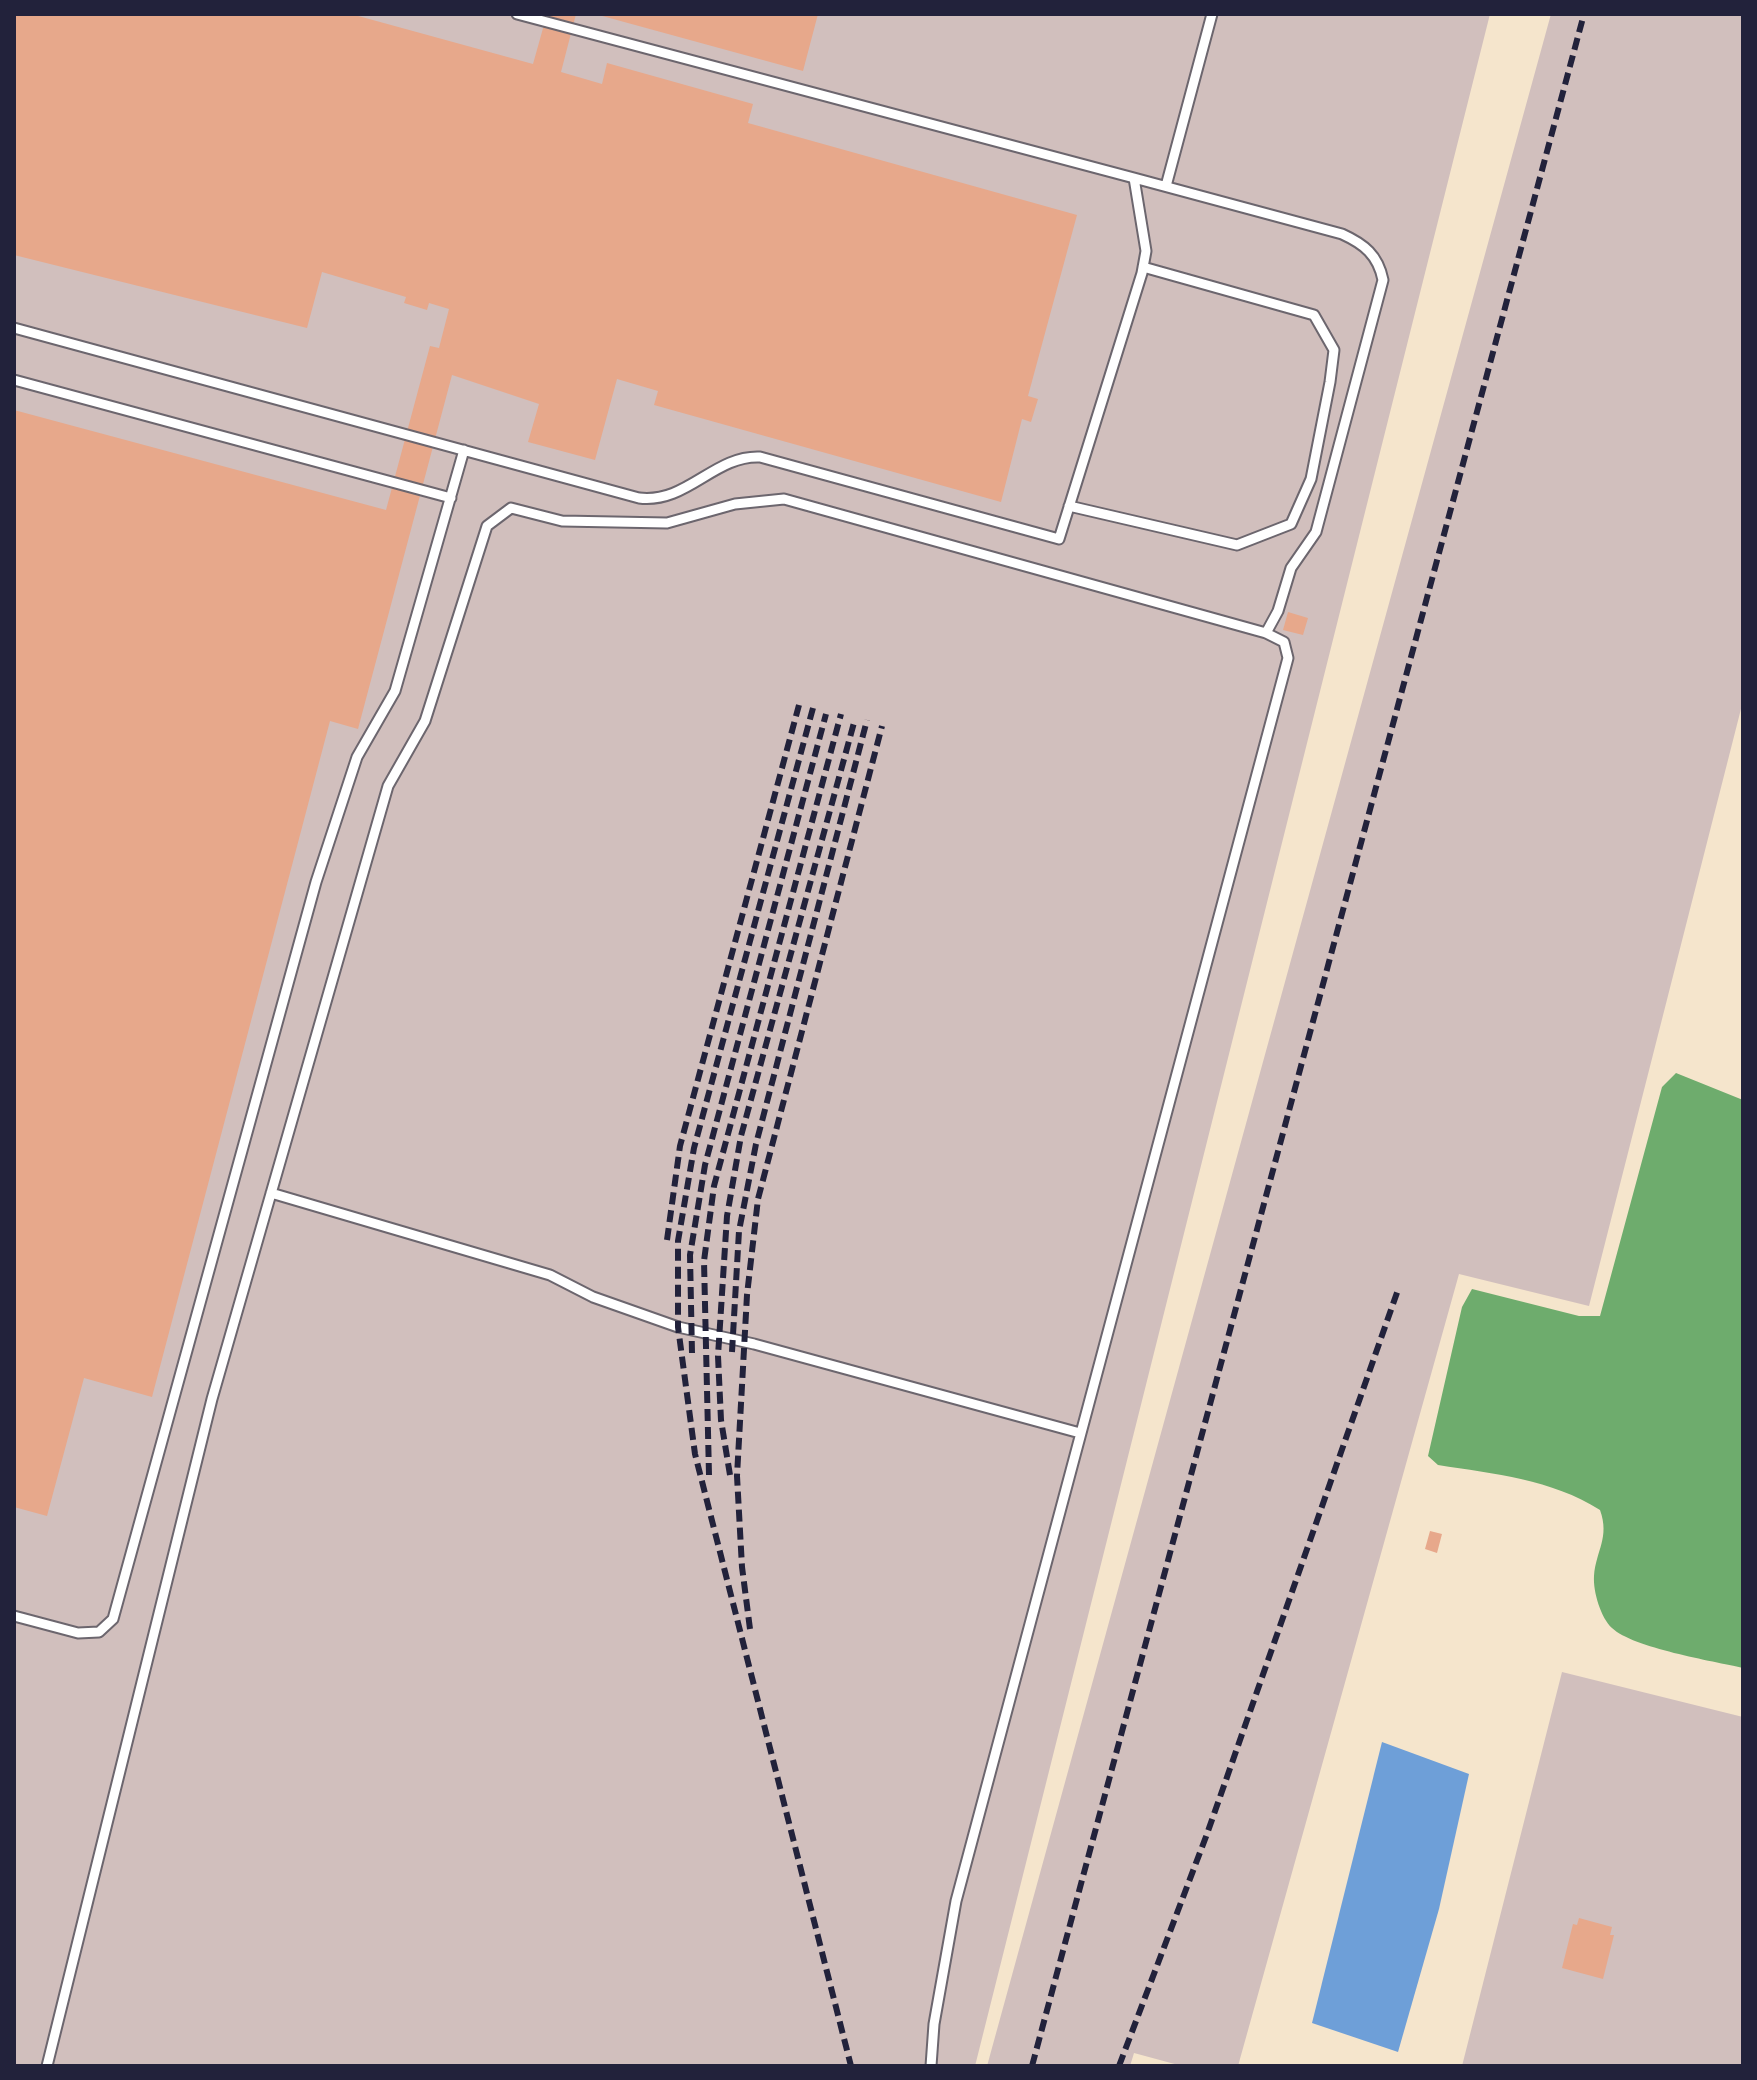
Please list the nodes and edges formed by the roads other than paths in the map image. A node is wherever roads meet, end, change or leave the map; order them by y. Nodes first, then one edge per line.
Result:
1 (517, 14) edge
2 (1212, 14) edge
3 (1134, 178) junction
4 (1166, 186) junction
5 (1143, 267) junction
6 (14, 328) edge
7 (14, 380) edge
8 (464, 450) junction
9 (451, 498) junction
10 (1069, 506) junction
11 (1266, 633) junction
12 (271, 1193) junction
13 (1080, 1433) junction
14 (14, 1616) edge
15 (47, 2066) edge
16 (931, 2066) edge

1 - 3 lane
2 - 4 lane
3 - 4 lane
3 - 5 lane
4 - 11 lane
5 - 10 lane
5 - 10 lane
6 - 8 lane
7 - 9 lane
8 - 9 lane
8 - 10 lane
9 - 14 lane
11 - 12 lane
11 - 13 lane
12 - 13 lane
12 - 15 lane
13 - 16 lane

